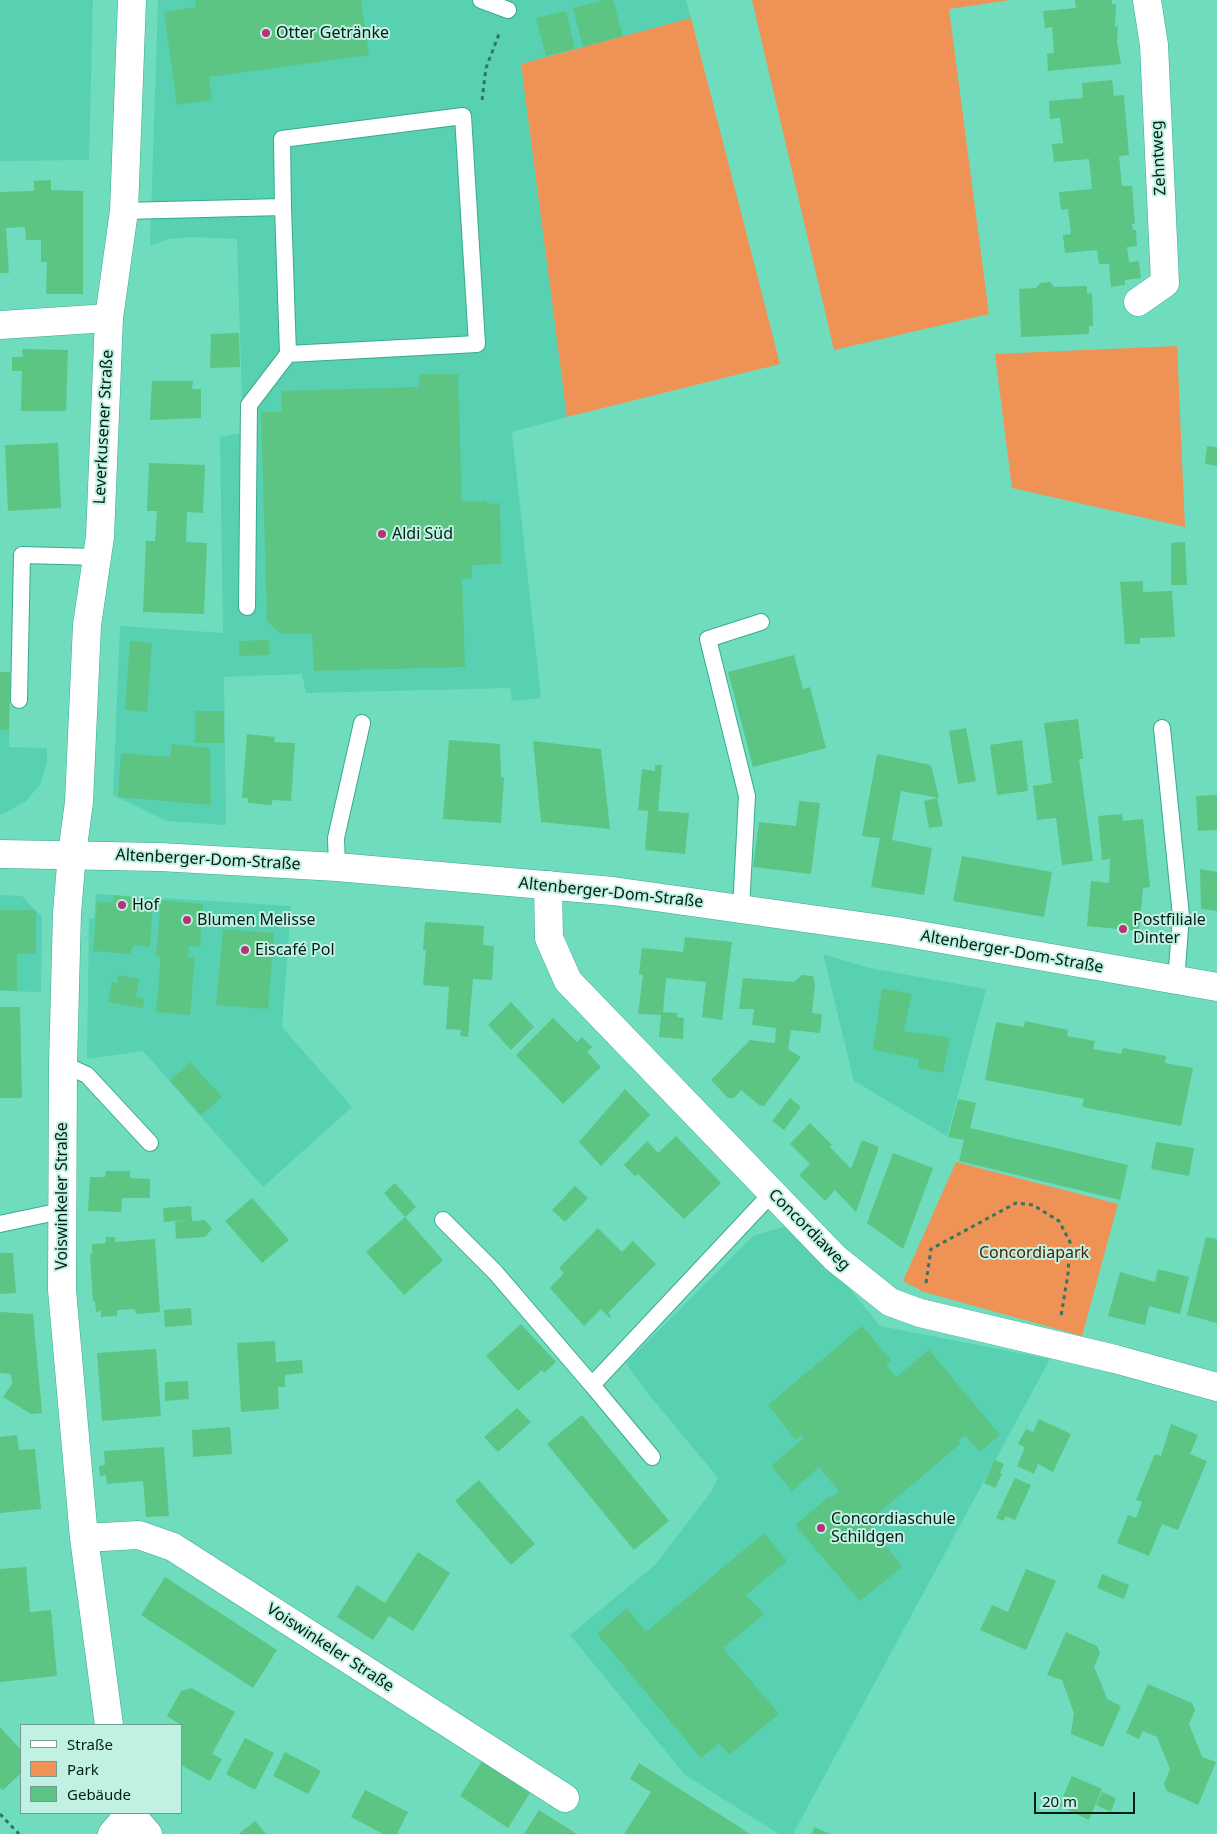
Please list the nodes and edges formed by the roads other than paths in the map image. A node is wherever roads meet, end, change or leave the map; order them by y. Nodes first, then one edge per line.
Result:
1 (132, 0) edge
2 (481, 0) edge
3 (1147, 0) edge
4 (508, 10) road end
5 (283, 207) junction
6 (124, 210) junction
7 (1138, 302) dead end
8 (109, 318) junction
9 (0, 325) edge
10 (288, 354) junction
11 (97, 557) junction
12 (247, 607) dead end
13 (761, 622) dead end
14 (19, 700) dead end
15 (362, 723) dead end
16 (1162, 728) dead end
17 (0, 854) edge
18 (72, 854) junction
19 (337, 867) junction
20 (548, 885) junction
21 (741, 909) junction
22 (1176, 981) junction
23 (1217, 986) edge
24 (63, 1064) junction
25 (150, 1143) dead end
26 (772, 1193) junction
27 (61, 1211) junction
28 (443, 1220) dead end
29 (0, 1224) edge
30 (592, 1385) junction
31 (1217, 1387) edge
32 (652, 1457) dead end
33 (84, 1538) junction
34 (109, 1724) edge
35 (565, 1798) dead end
36 (129, 1814) edge
37 (131, 1814) edge
38 (112, 1834) edge
39 (148, 1834) edge

1 - 6 street, Leverkusener Straße
2 - 4 lane
3 - 7 street, Zehntweg
5 - 6 lane
5 - 10 lane
5 - 10 lane
6 - 8 street, Leverkusener Straße
8 - 9 street
8 - 11 street, Leverkusener Straße
10 - 12 lane
11 - 14 lane
11 - 18 street, Leverkusener Straße
13 - 21 lane
15 - 19 lane
16 - 22 lane
17 - 18 street, Altenberger-Dom-Straße
18 - 19 street, Altenberger-Dom-Straße
18 - 24 street, Voiswinkeler Straße
19 - 20 street, Altenberger-Dom-Straße
20 - 21 street, Altenberger-Dom-Straße
20 - 26 street, Concordiaweg
21 - 22 street, Altenberger-Dom-Straße
22 - 23 street, Altenberger-Dom-Straße
24 - 25 lane
24 - 27 street, Voiswinkeler Straße
26 - 30 lane
26 - 31 street, Concordiaweg
27 - 29 lane
27 - 33 street, Voiswinkeler Straße
28 - 30 lane
30 - 32 lane
33 - 34 street, Voiswinkeler Straße
33 - 35 street, Voiswinkeler Straße
36 - 38 street
37 - 39 street

